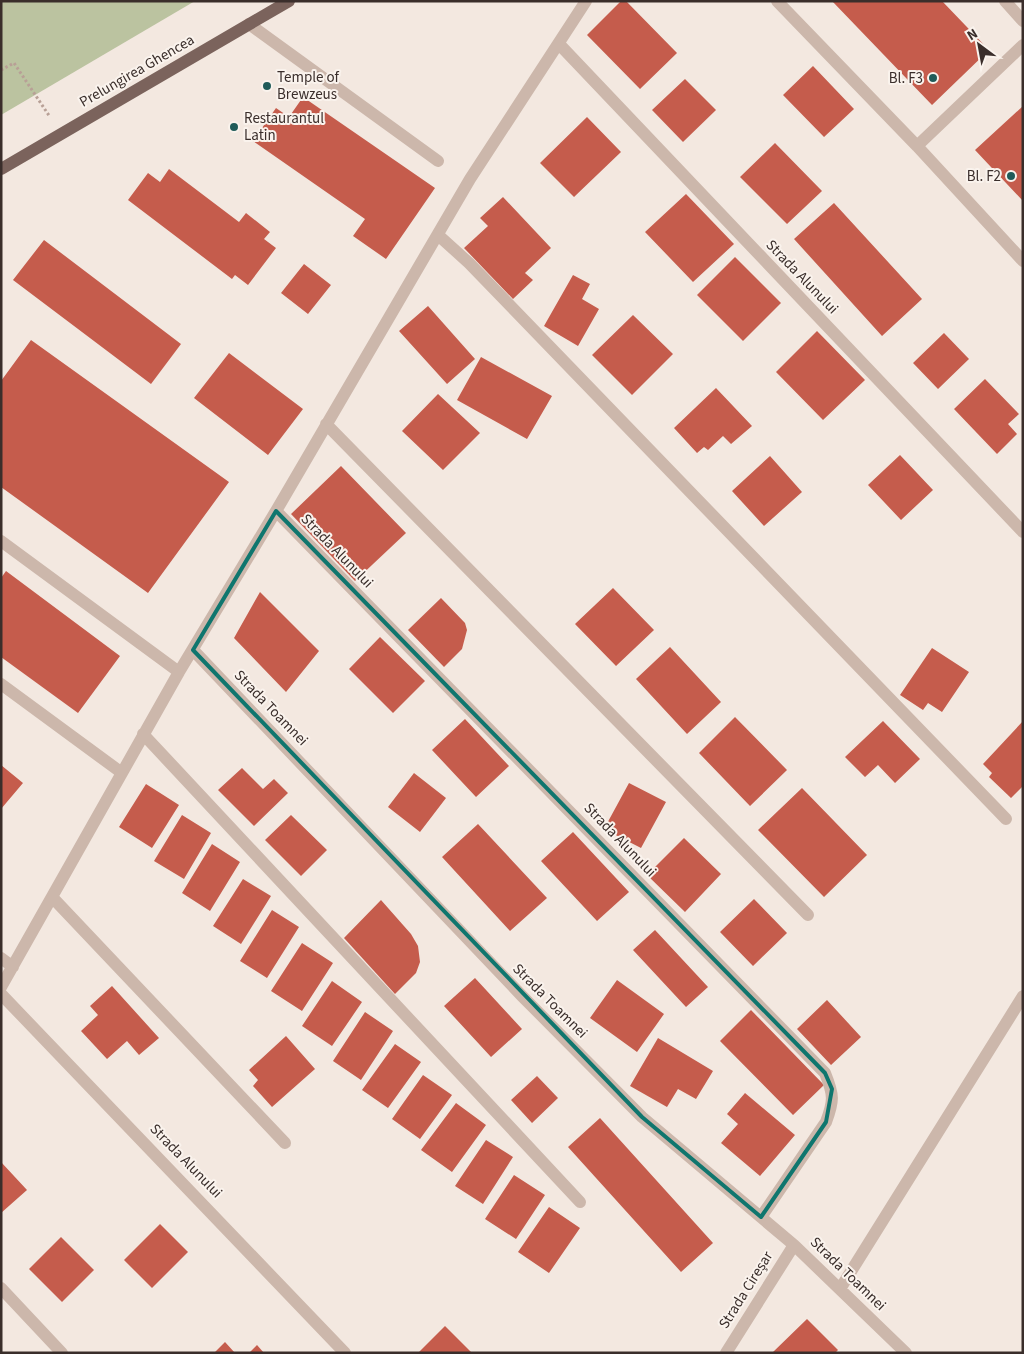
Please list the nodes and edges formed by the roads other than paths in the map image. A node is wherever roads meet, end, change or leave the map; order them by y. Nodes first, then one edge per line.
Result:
1 (289, 1) edge
2 (586, 1) edge
3 (777, 1) edge
4 (1005, 1) edge
5 (1023, 21) edge
6 (249, 24) junction
7 (559, 44) junction
8 (1023, 45) edge
9 (917, 146) junction
10 (438, 161) dead end
11 (1, 169) edge
12 (438, 235) junction
13 (1023, 261) edge
14 (326, 424) junction
15 (276, 511) junction
16 (1023, 532) edge
17 (1, 541) edge
18 (193, 650) junction
19 (179, 672) junction
20 (1, 684) edge
21 (143, 734) junction
22 (122, 772) junction
23 (1006, 820) dead end
24 (52, 897) junction
25 (808, 915) dead end
26 (1, 958) edge
27 (13, 967) junction
28 (1, 987) edge
29 (1, 994) edge
30 (1023, 996) edge
31 (285, 1143) dead end
32 (580, 1202) dead end
33 (761, 1217) junction
34 (794, 1245) junction
35 (1, 1288) edge
36 (840, 1289) junction
37 (62, 1353) edge
38 (345, 1353) edge
39 (726, 1353) edge
40 (906, 1353) edge

1 - 6 main road, Prelungirea Ghencea
2 - 7 street
3 - 9 street
4 - 5 street
6 - 10 street
6 - 11 main road, Prelungirea Ghencea
7 - 12 street
7 - 16 street, Strada Alunului
8 - 9 street
9 - 13 street
12 - 14 street
12 - 23 street
14 - 15 street
14 - 25 street
15 - 18 street
15 - 33 street, Strada Alunului
17 - 19 street
18 - 19 street
18 - 33 street, Strada Toamnei
19 - 21 street
20 - 22 street
21 - 22 street
21 - 32 street
22 - 24 street
24 - 27 street
24 - 31 street
26 - 27 street
27 - 28 street
29 - 38 street, Strada Alunului
30 - 36 street
33 - 34 street, Strada Toamnei
34 - 36 street, Strada Toamnei
34 - 39 street, Strada Cireșar
35 - 37 street
36 - 40 street, Strada Toamnei

